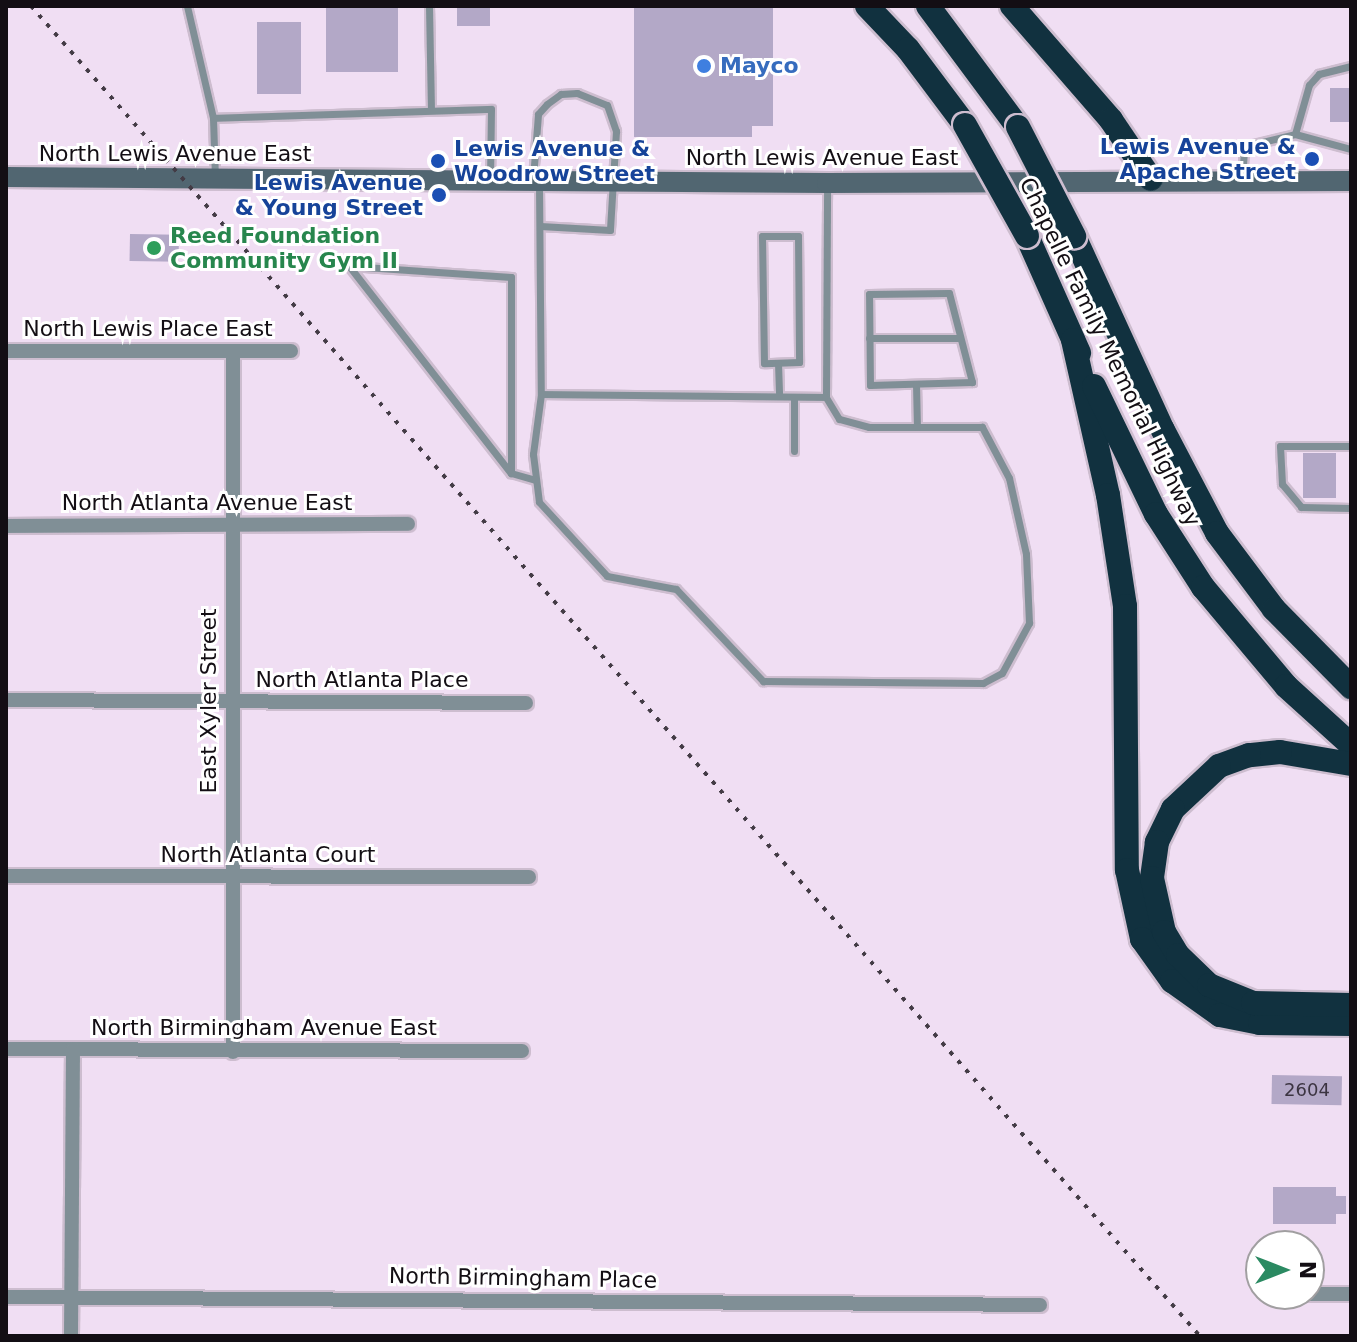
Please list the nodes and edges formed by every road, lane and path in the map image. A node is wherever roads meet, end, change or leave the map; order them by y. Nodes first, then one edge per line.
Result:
1 (187, 6) edge
2 (429, 6) edge
3 (867, 6) edge
4 (928, 6) edge
5 (1012, 6) edge
6 (1351, 66) edge
7 (431, 109) junction
8 (213, 118) junction
9 (1295, 134) junction
10 (1351, 149) edge
11 (6, 177) edge
12 (215, 177) junction
13 (1151, 179) junction
14 (490, 180) junction
15 (1242, 180) junction
16 (536, 181) junction
17 (1351, 181) edge
18 (616, 182) junction
19 (827, 183) junction
20 (540, 226) junction
21 (869, 338) junction
22 (960, 338) junction
23 (1073, 340) junction
24 (6, 351) edge
25 (233, 351) junction
26 (291, 351) dead end
27 (778, 363) junction
28 (916, 384) junction
29 (541, 394) junction
30 (779, 396) junction
31 (794, 397) junction
32 (826, 397) junction
33 (917, 427) junction
34 (1351, 446) edge
35 (794, 451) dead end
36 (511, 473) junction
37 (536, 480) junction
38 (1351, 508) edge
39 (408, 524) dead end
40 (6, 526) edge
41 (232, 526) junction
42 (1346, 683) edge
43 (6, 700) edge
44 (231, 701) junction
45 (526, 703) dead end
46 (1345, 752) edge
47 (6, 876) edge
48 (230, 877) junction
49 (529, 877) dead end
50 (1351, 984) edge
51 (1308, 1005) junction
52 (1350, 1020) edge
53 (6, 1049) edge
54 (73, 1049) junction
55 (522, 1051) dead end
56 (233, 1052) junction
57 (1325, 1294) edge
58 (1351, 1294) edge
59 (72, 1296) junction
60 (6, 1297) edge
61 (1040, 1305) dead end
62 (71, 1336) edge

1 - 8 lane
2 - 7 lane
3 - 23 highway, Chapelle Family Memorial Highway, bridge
4 - 42 highway, Chapelle Family Memorial Highway, bridge
5 - 13 highway
6 - 9 lane
7 - 8 lane
7 - 14 lane
8 - 12 lane
9 - 10 lane
9 - 15 lane
11 - 12 main road, North Lewis Avenue East
12 - 14 main road, North Lewis Avenue East
13 - 15 main road, North Lewis Avenue East
13 - 19 main road, North Lewis Avenue East
14 - 16 main road, North Lewis Avenue East
15 - 17 main road, North Lewis Avenue East
16 - 18 main road, North Lewis Avenue East
16 - 18 lane
16 - 20 lane
18 - 19 main road, North Lewis Avenue East
18 - 20 lane
19 - 32 lane
20 - 29 lane
21 - 22 lane
21 - 22 lane
21 - 28 lane
22 - 28 lane
23 - 46 highway, Chapelle Family Memorial Highway
23 - 52 highway
24 - 25 street, North Lewis Place East
25 - 26 street, North Lewis Place East
25 - 41 street, East Xyler Street
27 - 27 lane
27 - 30 lane
28 - 33 lane
29 - 30 lane
29 - 37 lane
30 - 31 lane
31 - 32 lane
31 - 35 lane
32 - 33 lane
33 - 37 lane
34 - 38 lane
36 - 36 lane
36 - 37 lane
39 - 41 street, North Atlanta Avenue East
40 - 41 street, North Atlanta Avenue East
41 - 44 street, East Xyler Street
43 - 44 street, North Atlanta Place
44 - 45 street, North Atlanta Place
44 - 48 street, East Xyler Street
46 - 51 highway
47 - 48 street, North Atlanta Court
48 - 49 street, North Atlanta Court
48 - 56 street, East Xyler Street
50 - 51 highway
51 - 52 highway
53 - 54 street, North Birmingham Avenue East
54 - 56 street, North Birmingham Avenue East
54 - 59 street
55 - 56 street, North Birmingham Avenue East
57 - 58 street
59 - 60 street, North Birmingham Place
59 - 61 street, North Birmingham Place
59 - 62 street

